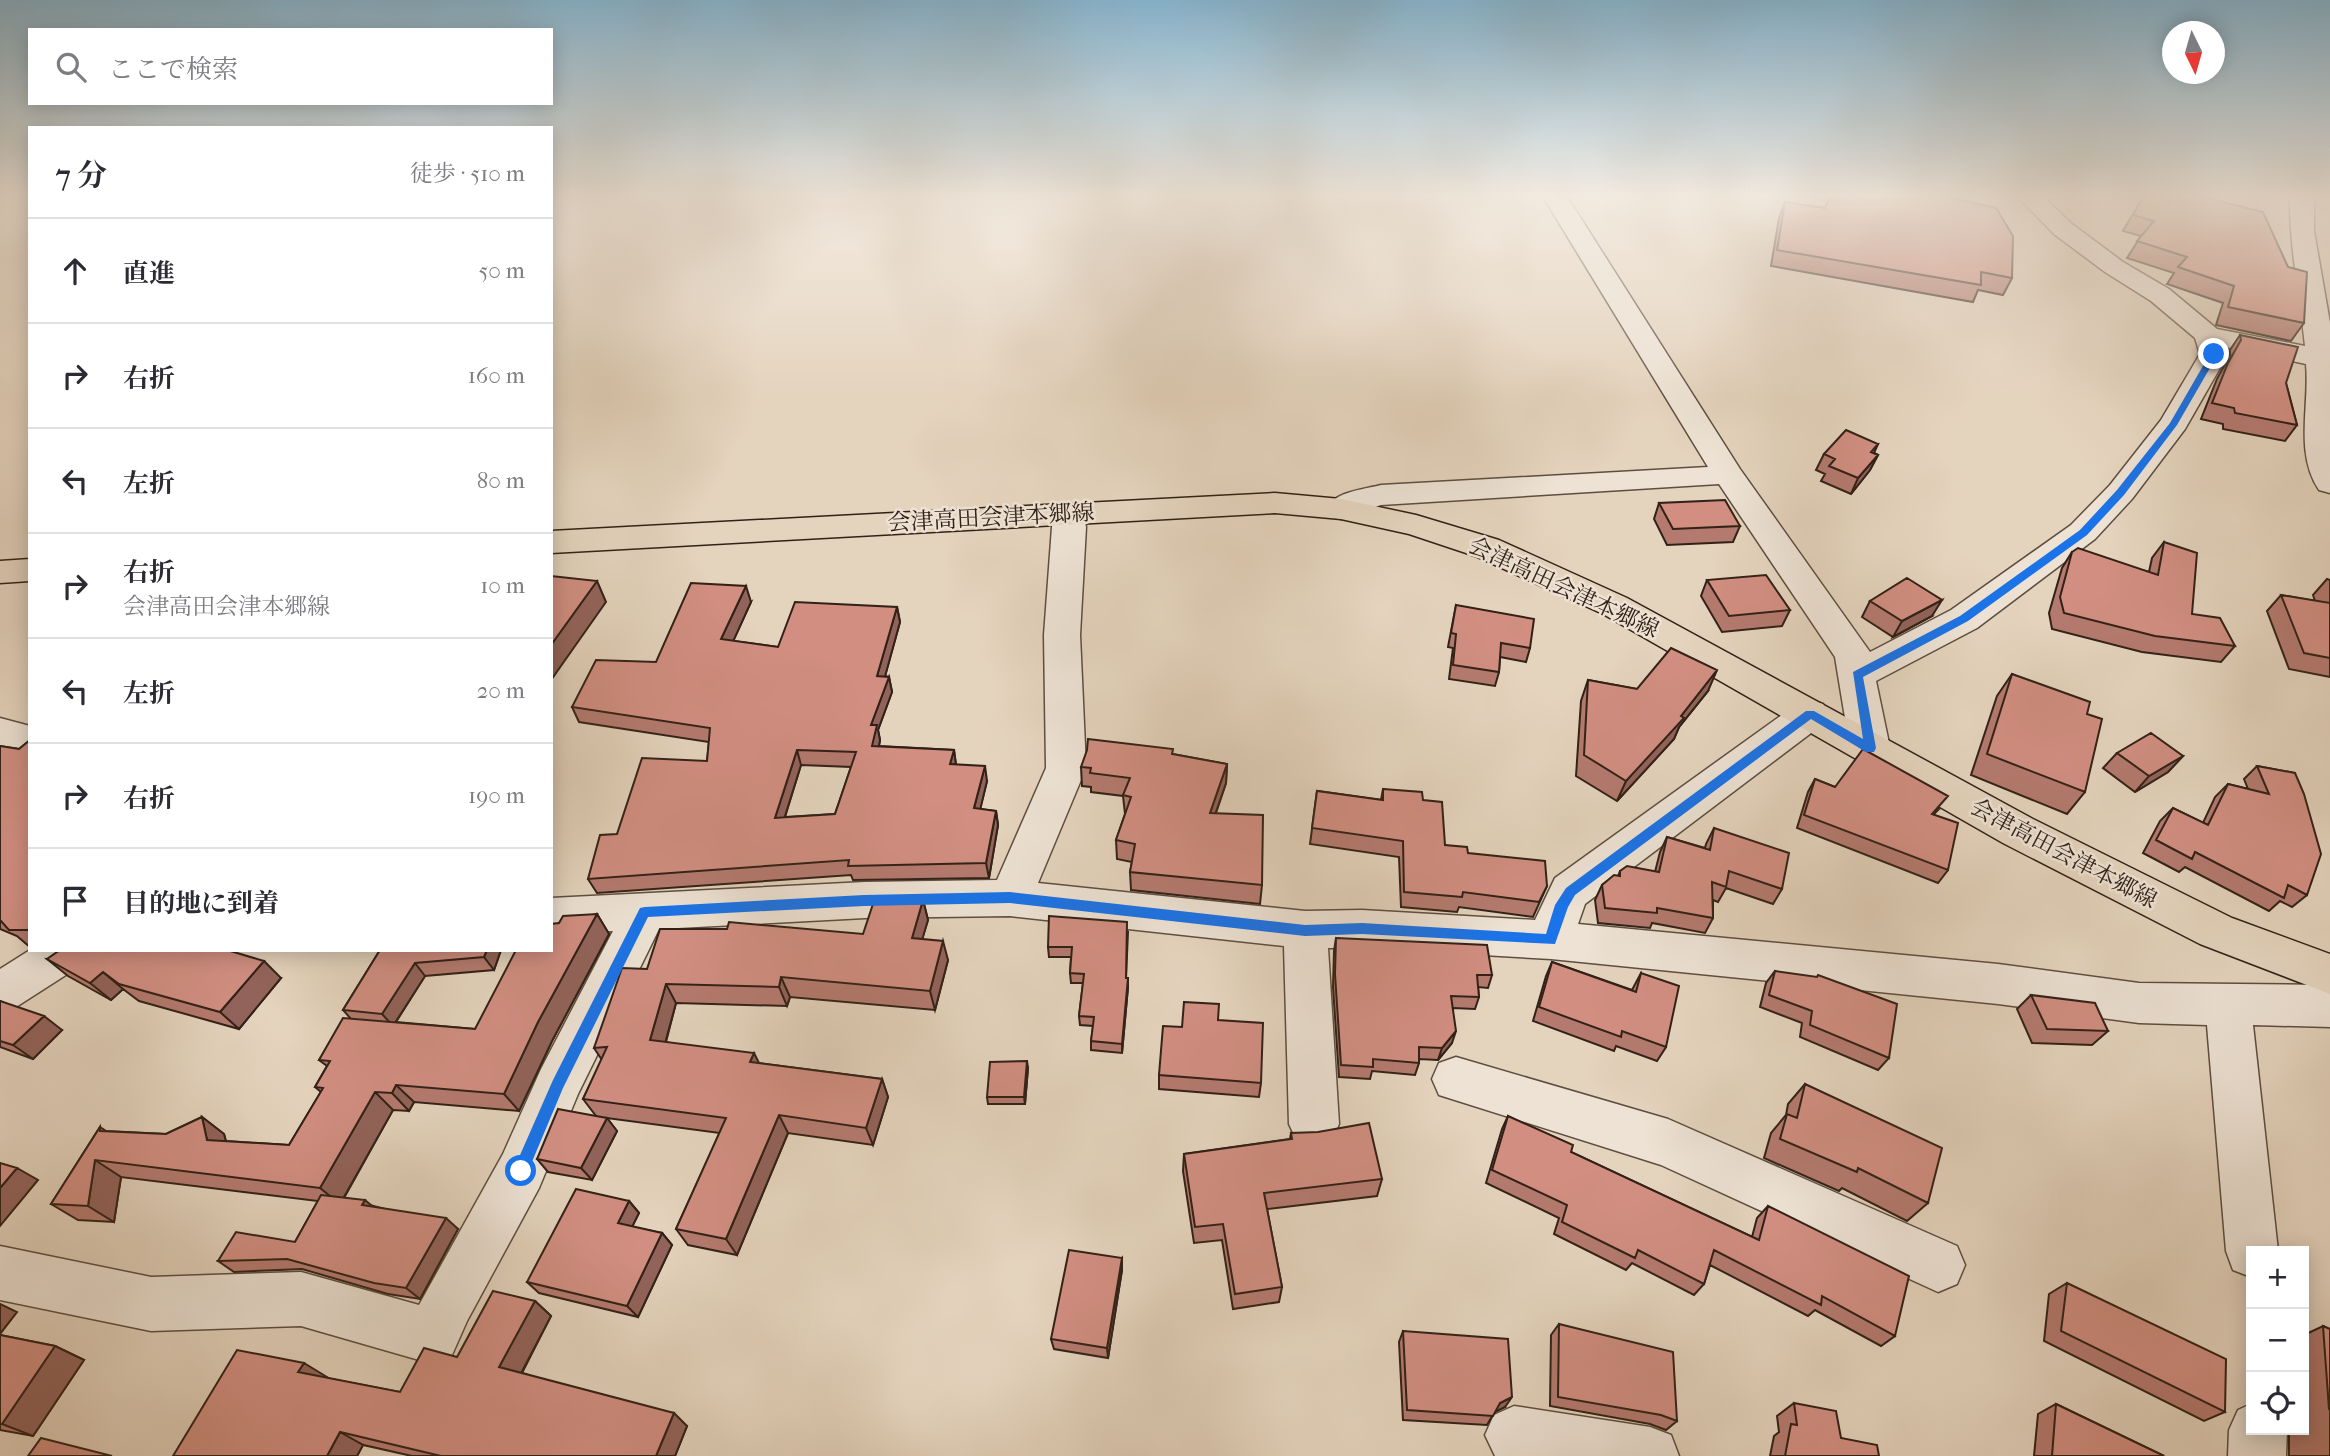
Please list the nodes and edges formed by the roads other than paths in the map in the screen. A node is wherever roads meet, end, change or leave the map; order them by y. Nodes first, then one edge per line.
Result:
1 (1596, 263) edge
2 (2108, 263) edge
3 (2308, 263) edge
4 (2208, 335) junction
5 (2320, 358) junction
6 (1726, 472) junction
7 (2330, 483) edge
8 (1341, 509) junction
9 (1067, 513) junction
10 (553, 542) edge
11 (28, 570) edge
12 (0, 572) edge
13 (1857, 675) junction
14 (1810, 714) junction
15 (0, 732) edge
16 (28, 740) edge
17 (1870, 748) junction
18 (1010, 898) junction
19 (645, 912) junction
20 (553, 916) edge
21 (1305, 930) junction
22 (1551, 940) junction
23 (64, 952) edge
24 (2330, 974) edge
25 (0, 993) edge
26 (2228, 1005) junction
27 (2330, 1006) edge
28 (1456, 1079) dead end
29 (1314, 1124) dead end
30 (2252, 1246) edge
31 (1938, 1265) dead end
32 (0, 1273) edge
33 (1514, 1435) dead end
34 (2258, 1435) edge
35 (1650, 1456) edge
36 (2257, 1456) edge

1 - 6 street
2 - 4 street
3 - 5 street
4 - 5 street
4 - 13 street
5 - 7 street
6 - 8 street
6 - 13 street
8 - 9 main road, 会津高田会津本郷線
8 - 14 main road, 会津高田会津本郷線
9 - 10 main road, 会津高田会津本郷線
9 - 18 street
11 - 12 main road
13 - 17 street
14 - 17 main road, 会津高田会津本郷線
14 - 22 street
15 - 16 street
17 - 24 main road, 会津高田会津本郷線
18 - 19 street
18 - 21 street
19 - 20 street
19 - 32 street
21 - 22 street
21 - 29 street
22 - 26 street
23 - 25 street
26 - 27 street
26 - 30 street
28 - 31 street
33 - 35 street
34 - 36 street

